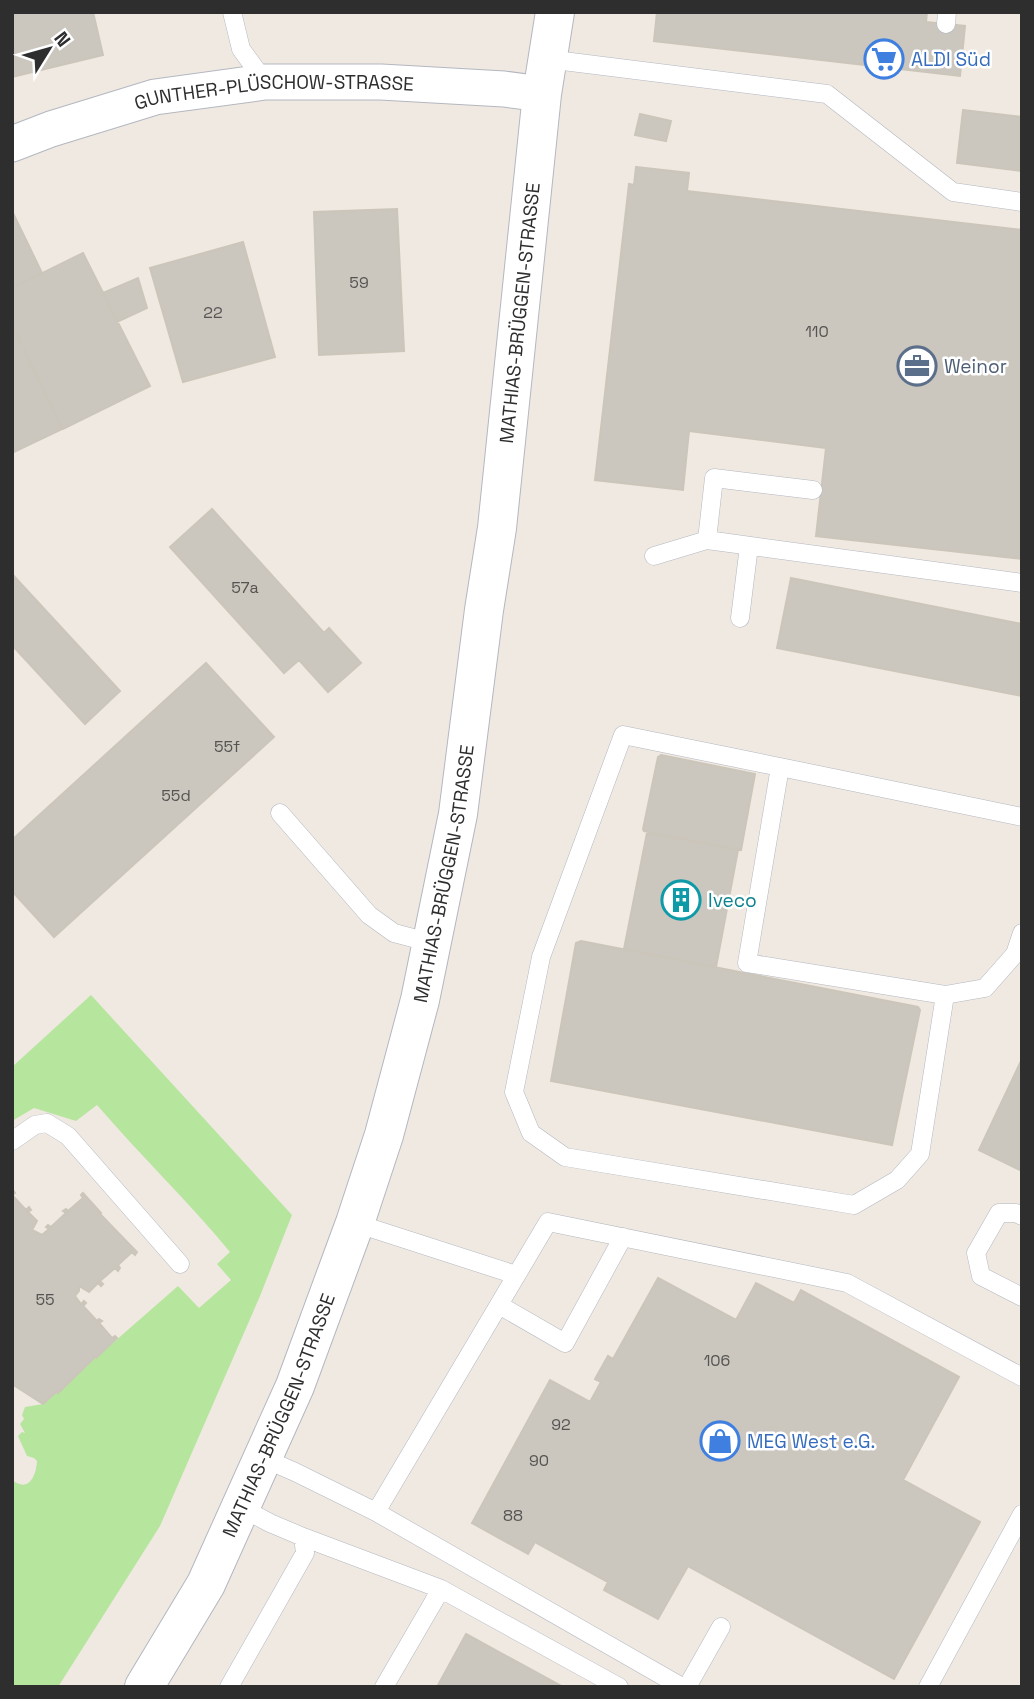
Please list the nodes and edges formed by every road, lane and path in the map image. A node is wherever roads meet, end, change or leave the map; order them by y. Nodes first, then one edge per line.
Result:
1 (232, 12) edge
2 (555, 12) edge
3 (545, 77) junction
4 (265, 82) junction
5 (12, 144) edge
6 (1022, 202) edge
7 (813, 490) dead end
8 (706, 540) junction
9 (749, 546) junction
10 (654, 556) dead end
11 (1022, 583) edge
12 (740, 618) dead end
13 (780, 767) junction
14 (280, 813) dead end
15 (1022, 817) edge
16 (1022, 933) edge
17 (432, 943) junction
18 (945, 995) junction
19 (12, 1141) edge
20 (1022, 1216) edge
21 (355, 1223) junction
22 (623, 1237) junction
23 (180, 1264) dead end
24 (516, 1275) junction
25 (1022, 1297) edge
26 (499, 1304) junction
27 (1022, 1377) edge
28 (263, 1458) junction
29 (240, 1507) junction
30 (376, 1512) junction
31 (1022, 1514) edge
32 (303, 1537) junction
33 (441, 1589) junction
34 (721, 1627) dead end
35 (144, 1687) edge
36 (229, 1687) edge
37 (384, 1687) edge
38 (619, 1687) edge
39 (681, 1687) edge
40 (687, 1687) edge
41 (928, 1687) edge

1 - 4 lane
2 - 3 street, MATHIAS-BRÜGGEN-STRASSE
3 - 4 street, GUNTHER-PLÜSCHOW-STRASSE
3 - 6 lane
3 - 17 street, MATHIAS-BRÜGGEN-STRASSE
4 - 5 street, GUNTHER-PLÜSCHOW-STRASSE
7 - 8 lane
8 - 9 lane
8 - 10 lane
9 - 11 lane
9 - 12 lane
13 - 15 lane
13 - 18 lane
13 - 18 lane
14 - 17 lane
16 - 18 lane
17 - 21 street, MATHIAS-BRÜGGEN-STRASSE
19 - 23 lane
20 - 25 lane
21 - 24 lane
21 - 28 street, MATHIAS-BRÜGGEN-STRASSE
22 - 24 lane
22 - 26 lane
22 - 27 lane
24 - 26 lane
26 - 30 lane
28 - 29 street, MATHIAS-BRÜGGEN-STRASSE
28 - 30 lane
29 - 32 lane
29 - 35 street, MATHIAS-BRÜGGEN-STRASSE
30 - 39 lane
31 - 41 lane
32 - 33 lane
32 - 36 lane
33 - 37 lane
33 - 38 lane
34 - 40 lane

